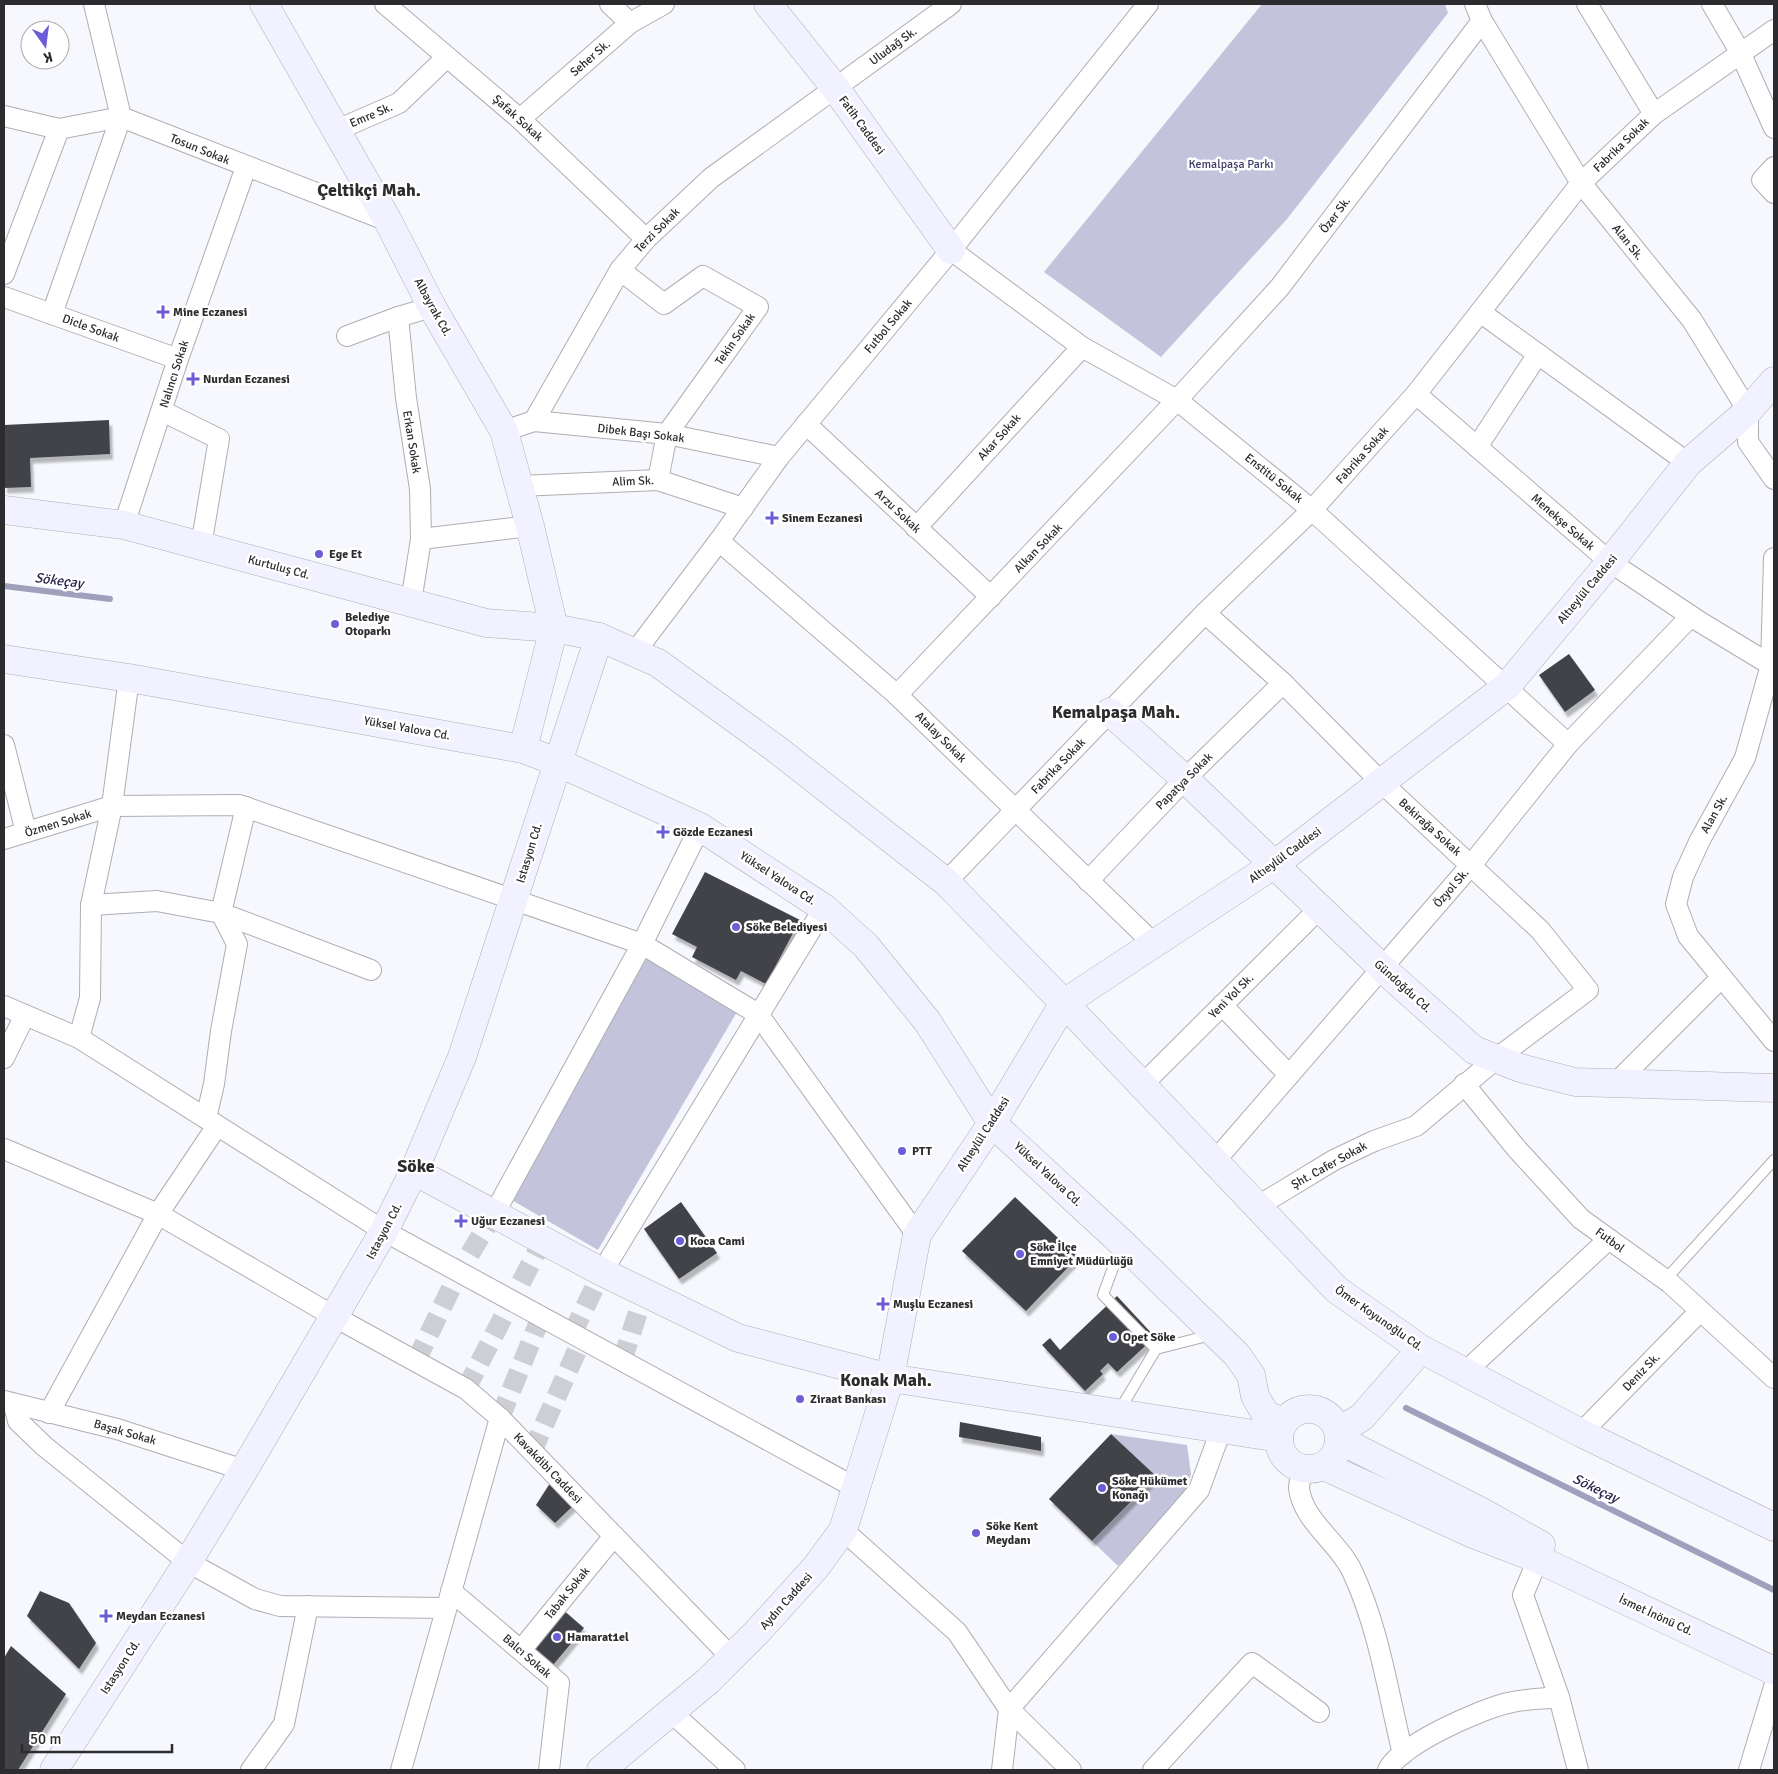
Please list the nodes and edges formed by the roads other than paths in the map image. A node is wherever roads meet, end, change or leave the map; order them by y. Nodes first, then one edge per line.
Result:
1 (94, 4) edge
2 (264, 4) edge
3 (385, 4) edge
4 (610, 4) edge
5 (664, 4) edge
6 (951, 4) edge
7 (1148, 4) edge
8 (1587, 4) edge
9 (1712, 4) edge
10 (778, 6) edge
11 (1479, 12) edge
12 (630, 23) junction
13 (1774, 30) edge
14 (1740, 52) junction
15 (447, 56) junction
16 (836, 89) junction
17 (1654, 114) junction
18 (4, 116) edge
19 (121, 117) junction
20 (520, 119) junction
21 (1774, 128) edge
22 (59, 130) junction
23 (337, 130) junction
24 (246, 167) junction
25 (1774, 167) edge
26 (1581, 183) junction
27 (1774, 193) edge
28 (388, 221) junction
29 (646, 239) junction
30 (951, 250) junction
31 (620, 270) junction
32 (4, 274) edge
33 (4, 297) edge
34 (432, 307) junction
35 (1480, 312) junction
36 (52, 314) junction
37 (398, 317) junction
38 (347, 336) dead end
39 (1082, 347) junction
40 (1538, 354) junction
41 (178, 359) junction
42 (1774, 381) edge
43 (1416, 394) junction
44 (1177, 400) junction
45 (162, 411) junction
46 (1748, 411) junction
47 (534, 420) junction
48 (806, 424) junction
49 (504, 431) junction
50 (667, 434) junction
51 (1477, 447) junction
52 (779, 457) junction
53 (1688, 463) junction
54 (1774, 478) edge
55 (658, 480) junction
56 (519, 486) junction
57 (743, 508) junction
58 (4, 510) edge
59 (1312, 510) junction
60 (124, 525) junction
61 (530, 526) junction
62 (916, 528) junction
63 (421, 539) junction
64 (719, 541) junction
65 (201, 546) junction
66 (1774, 558) edge
67 (1610, 562) junction
68 (991, 597) junction
69 (411, 602) junction
70 (1205, 613) junction
71 (1691, 616) junction
72 (554, 628) junction
73 (599, 637) junction
74 (635, 652) junction
75 (4, 659) edge
76 (1771, 665) junction
77 (129, 678) junction
78 (1283, 683) junction
79 (1507, 686) junction
80 (897, 695) junction
81 (1110, 712) junction
82 (1568, 744) junction
83 (4, 745) edge
84 (523, 749) junction
85 (558, 762) junction
86 (1185, 779) junction
87 (1382, 783) junction
88 (112, 806) junction
89 (246, 807) junction
90 (1015, 810) junction
91 (700, 827) junction
92 (26, 832) junction
93 (4, 839) edge
94 (1275, 864) junction
95 (1472, 864) junction
96 (1088, 881) junction
97 (946, 882) junction
98 (514, 900) junction
99 (92, 905) junction
100 (824, 908) junction
101 (1320, 908) junction
102 (221, 913) junction
103 (1154, 943) junction
104 (642, 944) junction
105 (1382, 968) junction
106 (371, 970) dead end
107 (1721, 978) junction
108 (1064, 1003) junction
109 (4, 1006) edge
110 (1222, 1006) junction
111 (758, 1014) junction
112 (25, 1015) junction
113 (79, 1038) junction
114 (1774, 1041) edge
115 (4, 1058) edge
116 (1497, 1058) junction
117 (1289, 1075) junction
118 (1616, 1083) junction
119 (1464, 1084) junction
120 (1142, 1085) junction
121 (1774, 1088) edge
122 (212, 1122) junction
123 (992, 1123) junction
124 (4, 1149) edge
125 (1774, 1160) edge
126 (1214, 1162) junction
127 (414, 1171) junction
128 (1258, 1206) junction
129 (158, 1214) junction
130 (494, 1214) junction
131 (384, 1231) junction
132 (917, 1234) junction
133 (1609, 1239) junction
134 (1122, 1243) junction
135 (602, 1272) junction
136 (1665, 1280) junction
137 (1700, 1311) junction
138 (335, 1317) junction
139 (1216, 1334) junction
140 (1156, 1349) junction
141 (1421, 1349) junction
142 (1465, 1372) junction
143 (890, 1378) junction
144 (1774, 1378) edge
145 (6, 1402) edge
146 (49, 1413) junction
147 (1117, 1414) junction
148 (500, 1418) junction
149 (1221, 1430) junction
150 (1282, 1430) junction
151 (1581, 1433) junction
152 (1339, 1435) junction
153 (1313, 1468) junction
154 (244, 1470) junction
155 (856, 1488) junction
156 (1774, 1527) edge
157 (843, 1530) junction
158 (614, 1536) junction
159 (1539, 1552) junction
160 (188, 1562) junction
161 (448, 1600) junction
162 (308, 1606) junction
163 (520, 1650) junction
164 (1774, 1657) edge
165 (732, 1658) junction
166 (1774, 1671) edge
167 (1774, 1687) edge
168 (1559, 1697) junction
169 (1009, 1710) junction
170 (1319, 1712) dead end
171 (672, 1713) junction
172 (1402, 1754) junction
173 (54, 1770) edge
174 (252, 1770) edge
175 (401, 1770) edge
176 (550, 1770) edge
177 (601, 1770) edge
178 (735, 1770) edge
179 (1002, 1770) edge
180 (1071, 1770) edge
181 (1153, 1770) edge
182 (1388, 1770) edge
183 (1578, 1770) edge
184 (1749, 1770) edge

1 - 19 street
2 - 23 main road, Albayrak Cd.
3 - 15 street, Şafak Sokak
4 - 12 street
5 - 12 street, Seher Sk.
6 - 16 street, Uludağ Sk.
7 - 30 street, Futbol Sokak
8 - 17 street
9 - 14 street
10 - 16 main road, Fatih Caddesi
11 - 26 street, Alan Sk.
11 - 44 street, Özer Sk.
12 - 20 street, Seher Sk.
13 - 14 street, Fabrika Sokak
14 - 17 street, Fabrika Sokak
14 - 21 street
15 - 20 street, Şafak Sokak
15 - 23 street, Emre Sk.
16 - 29 street, Terzi Sokak
16 - 30 main road, Fatih Caddesi
17 - 26 street, Fabrika Sokak
18 - 22 street
19 - 22 street
19 - 24 street, Tosun Sokak
19 - 36 street
20 - 29 street, Şafak Sokak
22 - 32 street
23 - 28 main road, Albayrak Cd.
24 - 28 street, Tosun Sokak
24 - 41 street, Nalıncı Sokak
25 - 27 street
26 - 35 street, Fabrika Sokak
26 - 46 street, Alan Sk.
28 - 34 main road, Albayrak Cd.
29 - 31 street, Terzi Sokak
30 - 39 street, Enstitü Sokak
30 - 48 street, Futbol Sokak
31 - 47 street, Terzi Sokak
31 - 50 street, Tekin Sokak
33 - 36 street, Dicle Sokak
34 - 37 street
34 - 49 main road, Albayrak Cd.
35 - 40 street
35 - 43 street, Fabrika Sokak
36 - 41 street, Dicle Sokak
37 - 38 street
37 - 63 street, Erkan Sokak
39 - 44 street, Enstitü Sokak
39 - 62 street, Akar Sokak
40 - 51 street
40 - 53 street
41 - 45 street, Nalıncı Sokak
42 - 46 main road, Altıeylül Caddesi
43 - 51 street, Menekşe Sokak
43 - 59 street, Fabrika Sokak
44 - 59 street, Enstitü Sokak
44 - 68 street, Alkan Sokak
45 - 60 street, Nalıncı Sokak
45 - 65 street
46 - 53 main road, Altıeylül Caddesi
46 - 54 street
47 - 49 street, Dibek Başı Sokak
47 - 50 street, Dibek Başı Sokak
48 - 52 street, Futbol Sokak
48 - 62 street, Arzu Sokak
49 - 56 main road, Albayrak Cd.
50 - 52 street, Dibek Başı Sokak
50 - 55 street
51 - 67 street, Menekşe Sokak
52 - 57 street, Futbol Sokak
53 - 67 main road, Altıeylül Caddesi
55 - 56 street, Alim Sk.
55 - 57 street, Alim Sk.
56 - 61 main road, Albayrak Cd.
57 - 64 street, Futbol Sokak
58 - 60 main road, Kurtuluş Cd.
59 - 70 street, Fabrika Sokak
59 - 79 street, Enstitü Sokak
60 - 65 main road, Kurtuluş Cd.
61 - 63 street
61 - 72 main road, Albayrak Cd.
62 - 68 street, Arzu Sokak
63 - 69 street, Erkan Sokak
64 - 74 street, Futbol Sokak
64 - 80 street, Atalay Sokak
65 - 69 main road, Kurtuluş Cd.
66 - 76 street, Alan Sk.
67 - 71 street, Menekşe Sokak
67 - 79 main road, Altıeylül Caddesi
68 - 80 street, Alkan Sokak
69 - 72 main road, Kurtuluş Cd.
70 - 78 street, Bekirağa Sokak
70 - 81 street, Fabrika Sokak
71 - 76 street, Menekşe Sokak
71 - 82 street, Özyol Sk.
72 - 73 main road, Kurtuluş Cd.
72 - 84 main road
73 - 74 main road, Kurtuluş Cd.
73 - 85 main road, Istasyon Cd.
74 - 97 main road, Kurtuluş Cd.
75 - 77 main road, Yüksel Yalova Cd.
76 - 107 street, Alan Sk.
77 - 84 main road, Yüksel Yalova Cd.
77 - 88 street
78 - 86 street, Papatya Sokak
78 - 87 street, Bekirağa Sokak
79 - 82 street, Enstitü Sokak
79 - 87 main road, Altıeylül Caddesi
80 - 90 street, Atalay Sokak
81 - 86 main road, Gündoğdu Cd.
81 - 90 street, Fabrika Sokak
82 - 95 street, Özyol Sk.
83 - 92 street
84 - 85 main road, Yüksel Yalova Cd.
85 - 91 main road, Yüksel Yalova Cd.
85 - 98 main road, Istasyon Cd.
86 - 94 main road, Gündoğdu Cd.
86 - 96 street, Papatya Sokak
87 - 94 main road, Altıeylül Caddesi
87 - 95 street, Bekirağa Sokak
88 - 89 street, Özmen Sokak
88 - 92 street, Özmen Sokak
88 - 99 street
89 - 98 street, Özmen Sokak
89 - 102 street
90 - 96 street, Atalay Sokak
90 - 97 street, Fabrika Sokak
91 - 100 main road, Yüksel Yalova Cd.
91 - 104 street
92 - 93 street, Özmen Sokak
94 - 101 main road, Gündoğdu Cd.
94 - 103 main road, Altıeylül Caddesi
95 - 105 street, Özyol Sk.
95 - 116 street, Bekirağa Sokak
96 - 103 street, Atalay Sokak
97 - 108 main road, Ömer Koyunoğlu Cd.
98 - 104 street, Özmen Sokak
98 - 127 main road, Istasyon Cd.
99 - 102 street
99 - 113 street
100 - 111 street
100 - 123 main road, Yüksel Yalova Cd.
101 - 105 main road, Gündoğdu Cd.
101 - 110 street, Yeni Yol Sk.
102 - 106 street
102 - 122 street
103 - 108 main road, Altıeylül Caddesi
104 - 111 street, Özmen Sokak
104 - 130 street
105 - 116 main road, Gündoğdu Cd.
105 - 117 street, Özyol Sk.
107 - 114 street, Alan Sk.
107 - 118 street
108 - 120 main road, Ömer Koyunoğlu Cd.
108 - 123 main road, Altıeylül Caddesi
109 - 112 street
110 - 117 street
110 - 120 street, Yeni Yol Sk.
111 - 132 street
111 - 135 street
112 - 113 street
112 - 115 street
113 - 122 street
116 - 118 main road, Gündoğdu Cd.
116 - 119 street, Şht. Cafer Sokak
117 - 126 street, Özyol Sk.
118 - 121 main road, Gündoğdu Cd.
119 - 128 street, Şht. Cafer Sokak
119 - 133 street, Futbol
120 - 126 main road, Ömer Koyunoğlu Cd.
122 - 129 street
122 - 131 street
123 - 132 main road, Altıeylül Caddesi
123 - 134 main road, Yüksel Yalova Cd.
124 - 129 street, Kavakdibi Caddesi
125 - 136 lane
126 - 128 main road, Ömer Koyunoğlu Cd.
127 - 130 main road
127 - 131 main road, Istasyon Cd.
128 - 141 main road, Ömer Koyunoğlu Cd.
129 - 138 street, Kavakdibi Caddesi
129 - 146 street
130 - 135 main road
131 - 138 main road, Istasyon Cd.
131 - 155 street
132 - 143 main road, Altıeylül Caddesi
133 - 136 street, Futbol
133 - 142 street
134 - 139 main road, Yüksel Yalova Cd.
134 - 140 lane
135 - 143 main road
136 - 137 street, Futbol
137 - 144 street, Futbol
137 - 151 street, Deniz Sk.
138 - 148 street, Kavakdibi Caddesi
138 - 154 main road, Istasyon Cd.
139 - 140 lane
139 - 150 main road, Yüksel Yalova Cd.
140 - 147 lane
141 - 142 main road, Ömer Koyunoğlu Cd.
141 - 152 main road
142 - 151 main road, Ömer Koyunoğlu Cd.
143 - 147 main road
143 - 155 main road, Aydın Caddesi
145 - 146 street, Başak Sokak
145 - 160 street
146 - 154 street, Başak Sokak
147 - 149 main road
148 - 158 street, Kavakdibi Caddesi
148 - 161 street
149 - 150 main road
149 - 169 street
150 - 152 main road
150 - 153 main road
151 - 156 main road, Ömer Koyunoğlu Cd.
152 - 153 main road
152 - 159 main road
153 - 159 main road
153 - 172 street
154 - 160 main road, Istasyon Cd.
155 - 157 main road, Aydın Caddesi
157 - 165 main road, Aydın Caddesi
157 - 169 street
158 - 163 street, Tabak Sokak
158 - 165 street, Kavakdibi Caddesi
159 - 164 main road
159 - 166 main road, İsmet İnönü Cd.
159 - 168 street
160 - 162 street
160 - 173 main road, Istasyon Cd.
161 - 162 street
161 - 163 street, Balcı Sokak
161 - 175 street
162 - 174 street
163 - 176 street, Balcı Sokak
165 - 171 main road, Aydın Caddesi
167 - 184 street
168 - 172 street
168 - 183 street
169 - 179 street
169 - 180 street
170 - 181 street
171 - 177 main road, Aydın Caddesi
171 - 178 street
172 - 182 street

